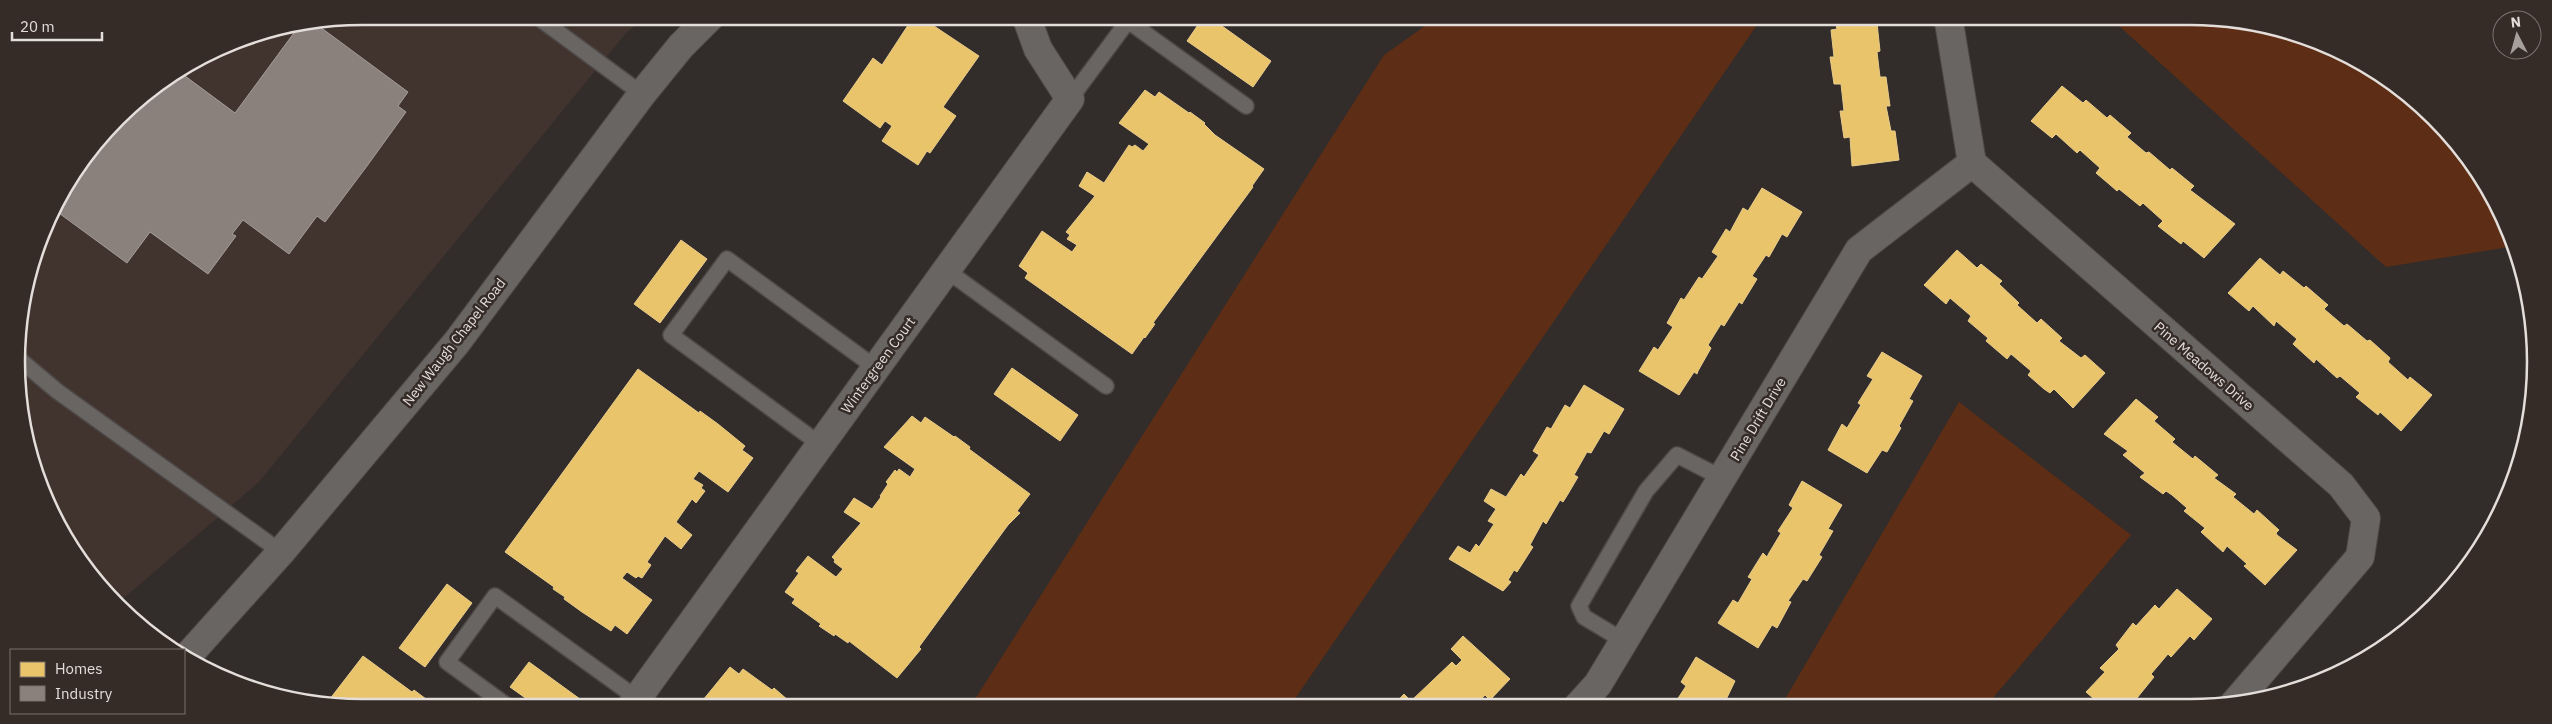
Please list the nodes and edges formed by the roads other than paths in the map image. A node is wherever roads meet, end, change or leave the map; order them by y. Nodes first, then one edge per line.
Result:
1 (548, 25) edge
2 (702, 25) edge
3 (1029, 25) edge
4 (1125, 25) edge
5 (1134, 25) edge
6 (1949, 25) edge
7 (642, 94) junction
8 (1070, 99) junction
9 (1246, 106) dead end
10 (1972, 163) junction
11 (946, 270) junction
12 (25, 364) edge
13 (876, 368) junction
14 (1106, 386) dead end
15 (821, 445) junction
16 (1722, 478) junction
17 (281, 552) junction
18 (1624, 641) junction
19 (191, 653) edge
20 (2242, 695) edge
21 (498, 699) edge
22 (629, 699) edge
23 (637, 699) edge
24 (1584, 699) edge

1 - 7 lane
2 - 7 street, New Waugh Chapel Road
3 - 8 street
4 - 8 lane
5 - 9 lane
6 - 10 street
7 - 17 street, New Waugh Chapel Road
8 - 11 street, Wintergreen Court
10 - 16 street, Pine Drift Drive
10 - 20 street, Pine Meadows Drive
11 - 13 street, Wintergreen Court
11 - 14 lane
12 - 17 lane
13 - 15 street, Wintergreen Court
13 - 15 lane
15 - 23 street, Wintergreen Court
16 - 18 street, Pine Drift Drive
16 - 18 lane
17 - 19 street, New Waugh Chapel Road
18 - 24 street, Pine Drift Drive
21 - 22 lane

